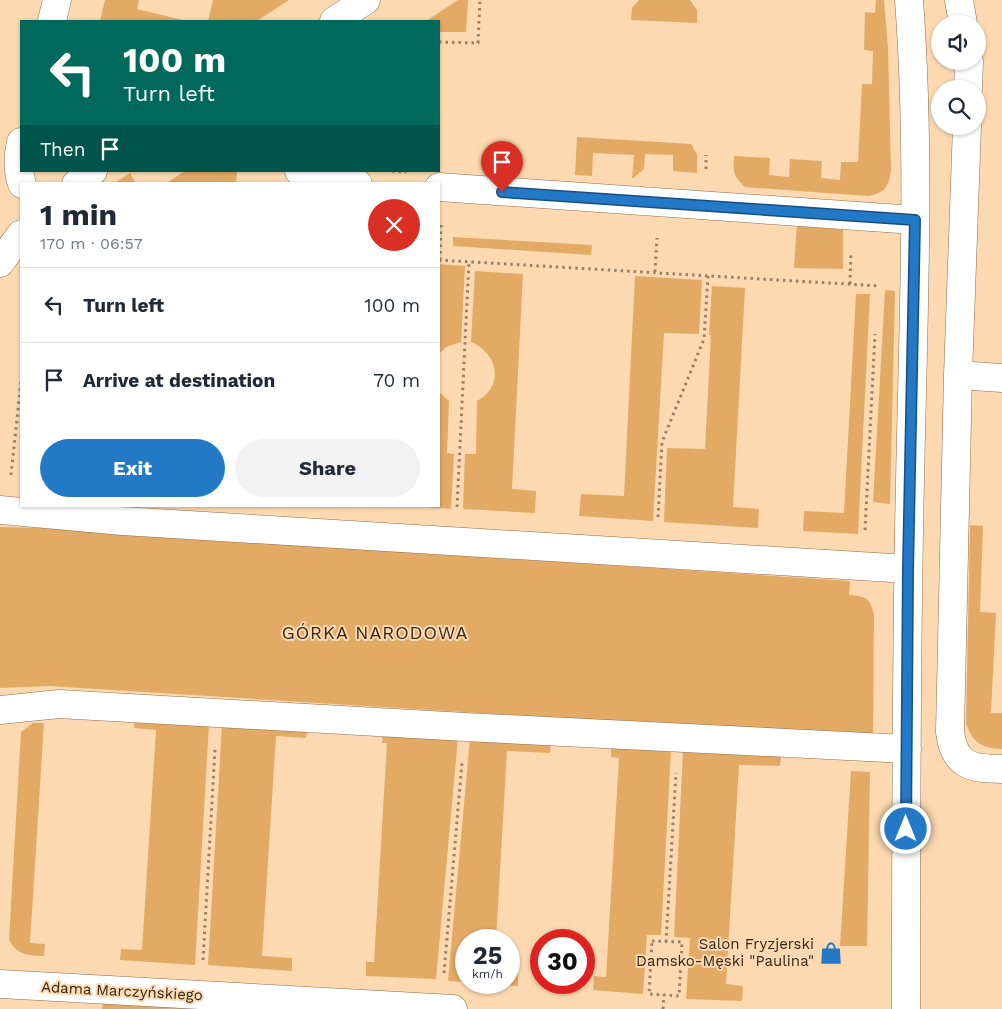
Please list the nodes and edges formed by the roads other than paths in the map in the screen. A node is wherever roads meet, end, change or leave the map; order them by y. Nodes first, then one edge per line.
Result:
1 (57, 0) edge
2 (366, 0) edge
3 (909, 0) edge
4 (959, 0) edge
5 (962, 15) edge
6 (52, 20) edge
7 (336, 20) edge
8 (967, 135) edge
9 (20, 148) edge
10 (92, 172) edge
11 (300, 172) edge
12 (21, 182) edge
13 (79, 182) edge
14 (330, 182) edge
15 (440, 187) edge
16 (915, 220) junction
17 (20, 235) edge
18 (0, 263) edge
19 (958, 375) junction
20 (1002, 378) edge
21 (0, 510) edge
22 (908, 569) junction
23 (0, 710) edge
24 (906, 749) junction
25 (1002, 770) edge
26 (0, 984) edge
27 (447, 1009) edge
28 (906, 1009) edge

1 - 6 street
2 - 7 street
3 - 16 street
4 - 5 street
8 - 19 street
9 - 12 street
10 - 13 street
11 - 14 street
15 - 16 street
16 - 22 street
17 - 18 street
19 - 20 street
19 - 25 street
21 - 22 street
22 - 24 street
23 - 24 street
24 - 28 street
26 - 27 street, Adama Marczyńskiego

